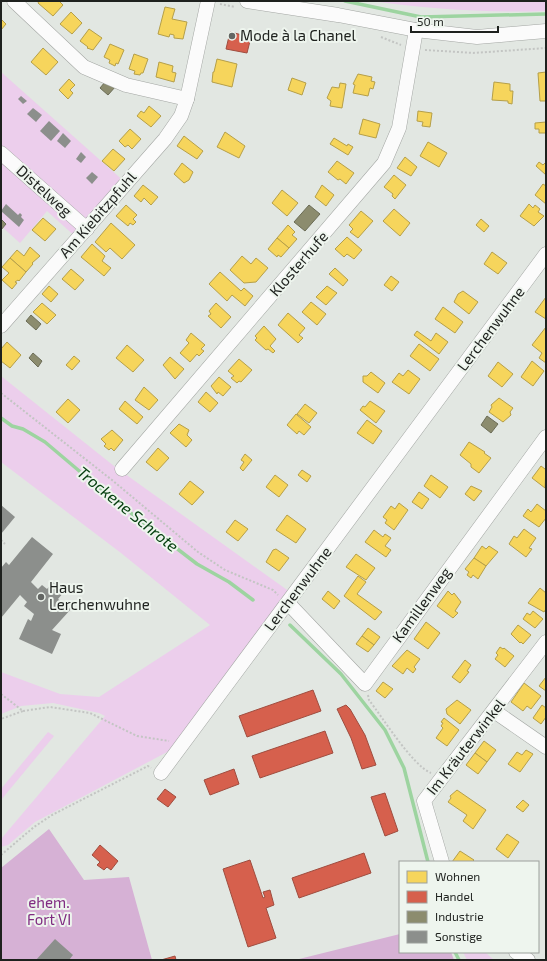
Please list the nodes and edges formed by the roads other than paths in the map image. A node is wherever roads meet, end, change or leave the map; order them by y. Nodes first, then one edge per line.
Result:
1 (14, 1) edge
2 (208, 1) edge
3 (247, 1) edge
4 (416, 30) junction
5 (546, 31) edge
6 (187, 99) junction
7 (1, 153) edge
8 (86, 229) junction
9 (546, 254) edge
10 (1, 326) edge
11 (546, 437) edge
12 (122, 469) dead end
13 (288, 602) junction
14 (546, 642) edge
15 (494, 711) junction
16 (546, 747) edge
17 (161, 773) road end
18 (442, 861) edge
19 (518, 953) edge
20 (528, 960) edge

1 - 6 street
2 - 6 street, Am Kiebitzpfuhl
3 - 4 street
4 - 5 street
4 - 12 street, Klosterhufe
6 - 8 street, Am Kiebitzpfuhl
7 - 8 street, Distelweg
8 - 10 street, Am Kiebitzpfuhl
9 - 13 street, Lerchenwuhne
11 - 13 street, Kamillenweg
13 - 17 street, Lerchenwuhne
14 - 15 street, Im Kräuterwinkel
15 - 16 street
15 - 18 street, Im Kräuterwinkel
19 - 20 street

